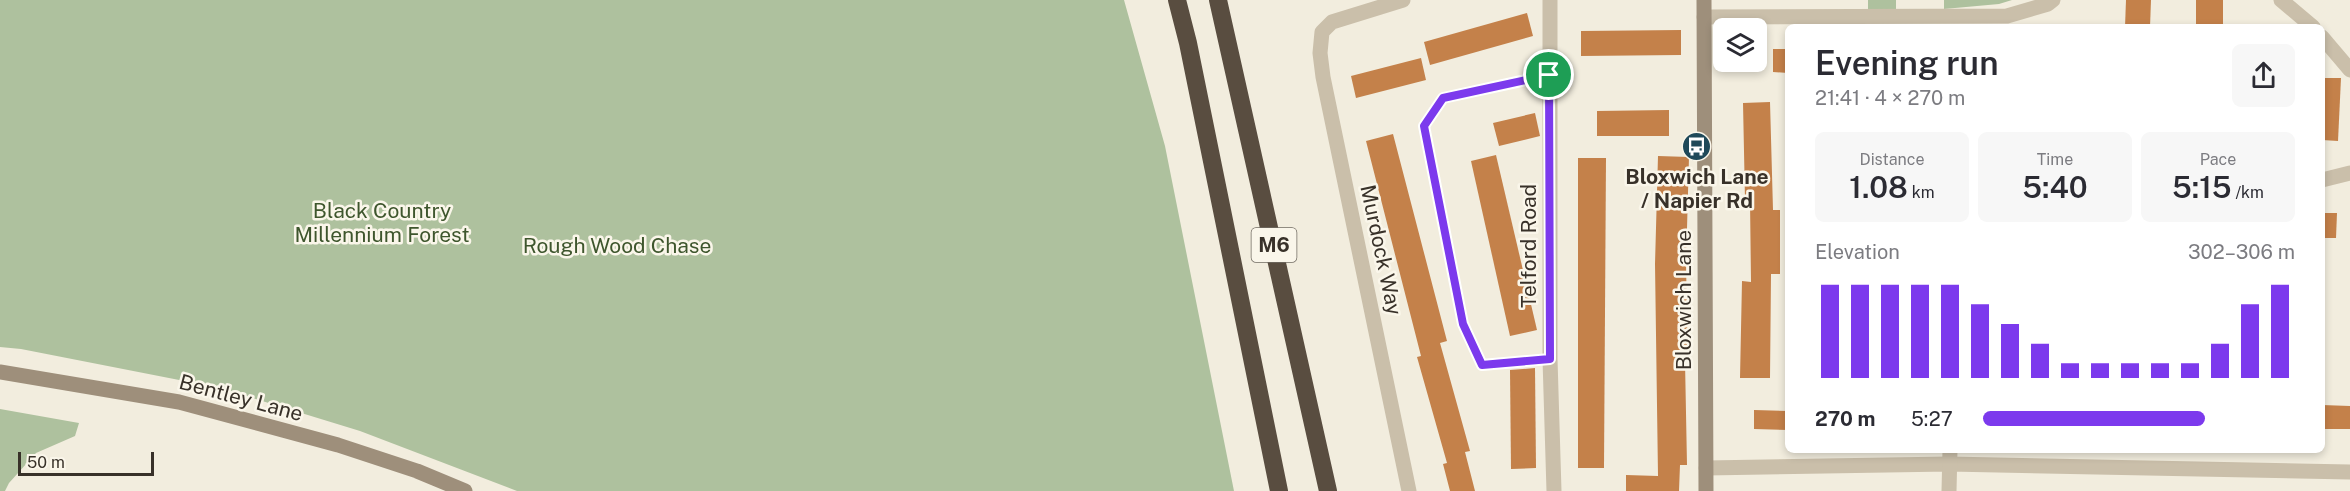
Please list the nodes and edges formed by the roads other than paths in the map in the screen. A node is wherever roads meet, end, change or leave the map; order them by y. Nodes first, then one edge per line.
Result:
1 (1177, 0) edge
2 (1218, 0) edge
3 (1403, 0) edge
4 (1550, 0) edge
5 (1704, 0) edge
6 (2053, 0) edge
7 (2281, 0) edge
8 (1372, 4) edge
9 (1704, 17) junction
10 (2309, 24) edge
11 (2325, 41) edge
12 (2350, 70) edge
13 (1549, 75) junction
14 (2350, 172) edge
15 (2325, 179) edge
16 (1550, 359) junction
17 (0, 372) edge
18 (1950, 457) edge
19 (1706, 468) junction
20 (2350, 472) edge
21 (465, 491) edge
22 (1279, 491) edge
23 (1328, 491) edge
24 (1409, 491) edge
25 (1554, 491) edge
26 (1706, 491) edge
27 (1949, 491) edge

1 - 22 highway, M6
2 - 23 highway, M6
3 - 8 street
4 - 13 street, Telford Road
5 - 9 street, Bloxwich Lane
6 - 9 street
7 - 10 street
8 - 24 street, Murdock Way
9 - 19 street, Bloxwich Lane
11 - 12 street
13 - 16 street, Telford Road
13 - 16 lane
14 - 15 street
16 - 25 street, Telford Road
17 - 21 street, Bentley Lane
18 - 19 street
18 - 20 street
18 - 27 street
19 - 26 street, Bloxwich Lane

